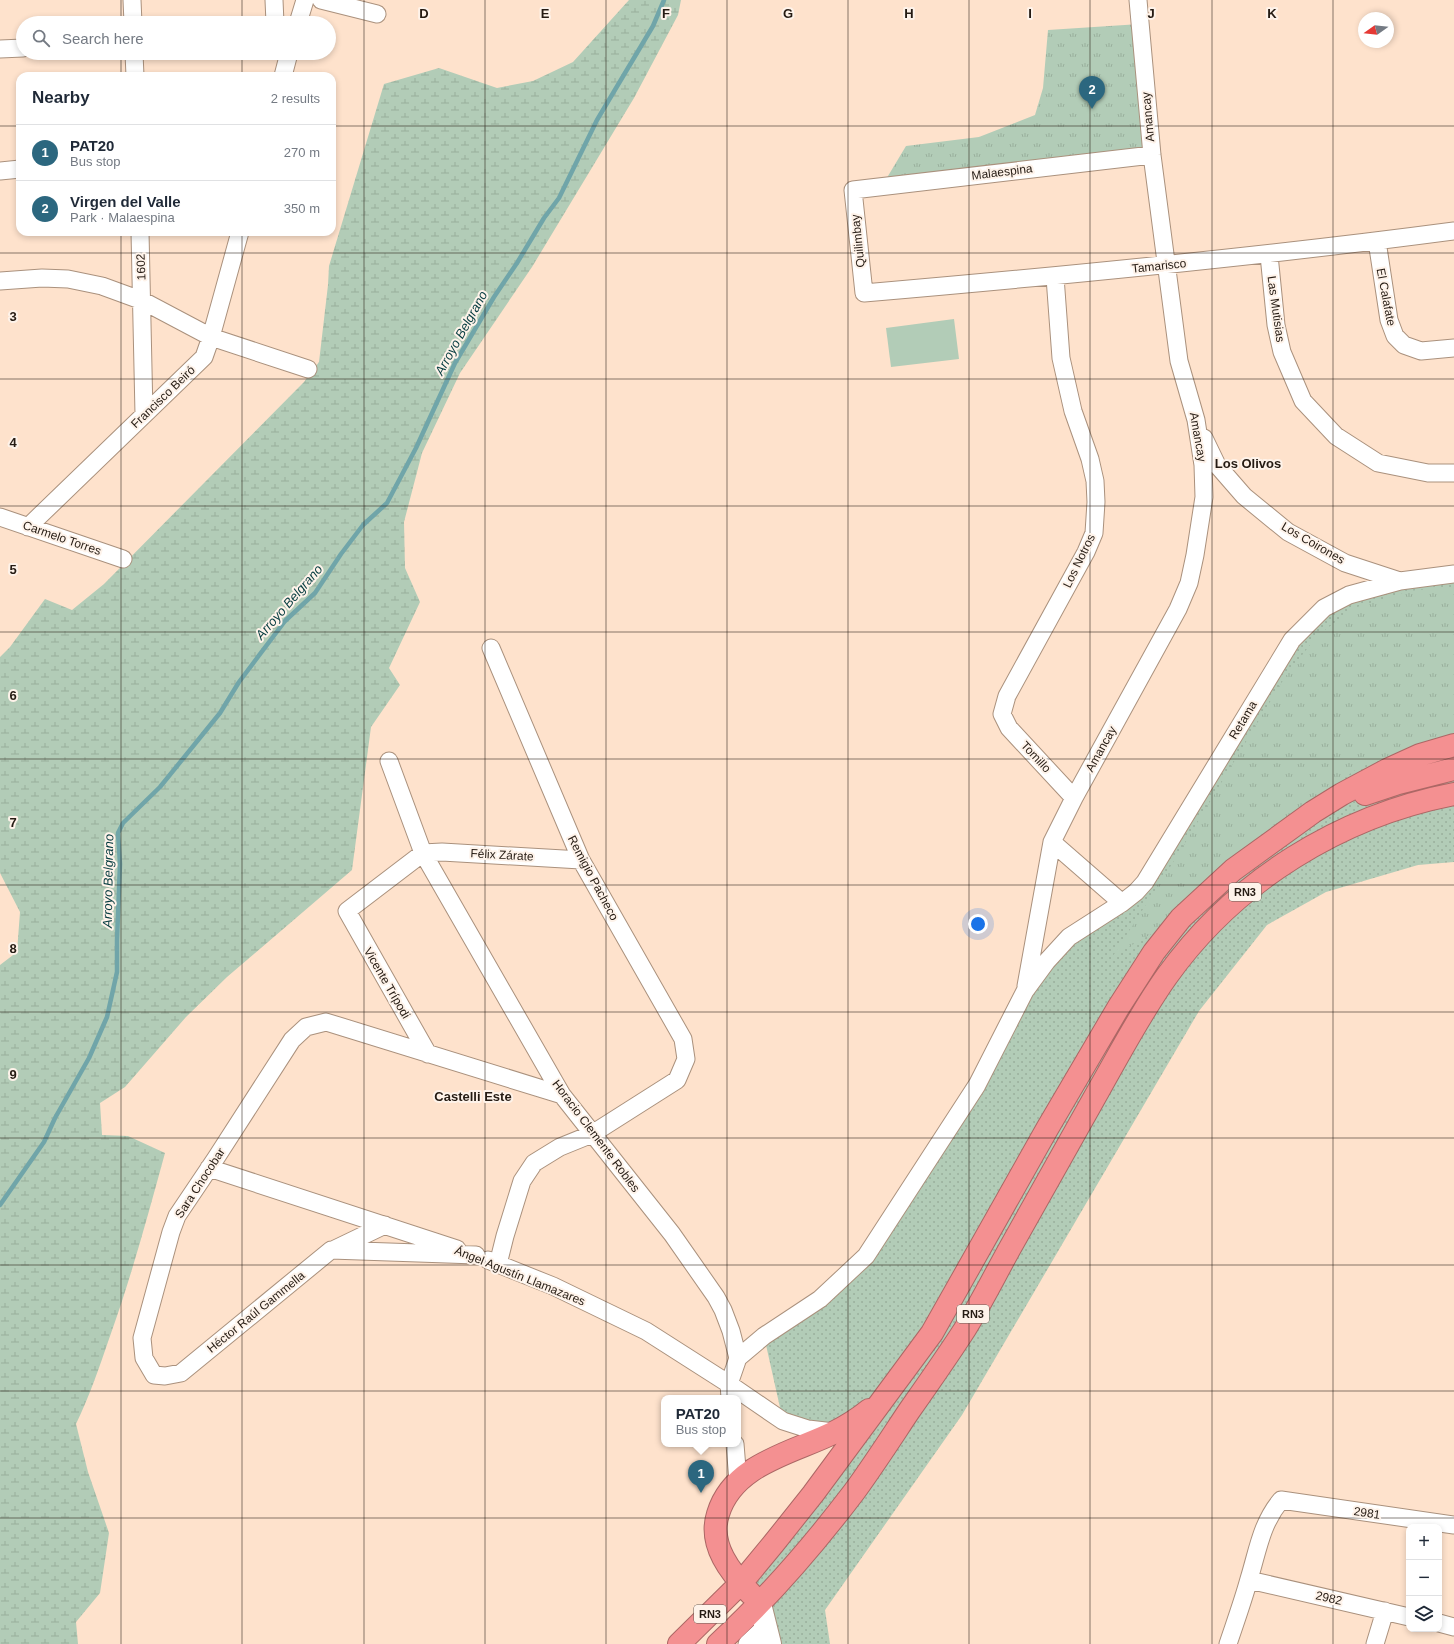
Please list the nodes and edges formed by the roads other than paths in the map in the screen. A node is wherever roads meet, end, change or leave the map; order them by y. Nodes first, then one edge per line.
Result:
1 (132, 0) edge
2 (274, 0) edge
3 (305, 0) edge
4 (321, 0) edge
5 (1138, 0) edge
6 (377, 14) dead end
7 (133, 16) edge
8 (275, 16) edge
9 (300, 16) edge
10 (16, 48) edge
11 (0, 49) edge
12 (134, 60) edge
13 (276, 60) edge
14 (287, 60) edge
15 (135, 72) edge
16 (277, 72) edge
17 (284, 72) edge
18 (1152, 155) junction
19 (16, 170) edge
20 (0, 171) edge
21 (853, 190) joint
22 (1454, 231) edge
23 (140, 236) edge
24 (239, 236) edge
25 (1377, 242) junction
26 (1269, 255) junction
27 (1167, 265) junction
28 (1055, 277) junction
29 (0, 281) edge
30 (864, 293) joint
31 (143, 301) junction
32 (211, 337) junction
33 (1454, 348) edge
34 (308, 369) dead end
35 (144, 414) junction
36 (1196, 420) junction
37 (1454, 473) edge
38 (0, 517) edge
39 (28, 527) junction
40 (124, 559) dead end
41 (1454, 574) edge
42 (1400, 581) junction
43 (491, 648) dead end
44 (1002, 714) joint
45 (1454, 745) edge
46 (389, 761) dead end
47 (1454, 768) edge
48 (1454, 794) edge
49 (1074, 798) junction
50 (1454, 809) edge
51 (1369, 818) junction
52 (1284, 833) junction
53 (1052, 842) junction
54 (423, 854) junction
55 (581, 860) junction
56 (1122, 902) junction
57 (1025, 991) junction
58 (428, 1054) junction
59 (562, 1095) junction
60 (592, 1134) junction
61 (209, 1168) junction
62 (385, 1225) junction
63 (331, 1250) junction
64 (476, 1255) junction
65 (498, 1264) junction
66 (738, 1358) junction
67 (181, 1373) joint
68 (730, 1391) edge
69 (741, 1397) edge
70 (885, 1397) junction
71 (834, 1432) junction
72 (736, 1447) edge
73 (738, 1481) junction
74 (1454, 1525) edge
75 (1249, 1580) junction
76 (741, 1583) junction
77 (760, 1604) junction
78 (1385, 1611) junction
79 (1406, 1615) edge
80 (1442, 1624) edge
81 (1454, 1627) edge
82 (768, 1635) edge
83 (679, 1644) edge
84 (718, 1644) edge
85 (747, 1644) edge
86 (1228, 1644) edge
87 (1375, 1644) edge

1 - 7 street
2 - 8 street
3 - 9 street
4 - 6 street
5 - 18 street, Amancay
10 - 11 street
12 - 15 street
13 - 16 street
14 - 17 street
18 - 21 street, Malaespina
18 - 27 street, Amancay
19 - 20 street
21 - 30 street, Quilimbay
22 - 25 street, Tamarisco
23 - 31 street, 1602
24 - 32 street, Francisco Beiró
25 - 26 street, Tamarisco
25 - 33 street, El Calafate
26 - 27 street, Tamarisco
26 - 37 street, Las Mutisias
27 - 28 street, Tamarisco
27 - 36 street, Amancay
28 - 30 street, Tamarisco
28 - 44 street, Los Notros
29 - 31 street
31 - 32 street
31 - 35 street, 1602
32 - 34 street
32 - 35 street, Francisco Beiró
35 - 39 street, Francisco Beiró
36 - 42 street, Los Coirones
36 - 49 street, Amancay
38 - 39 street, Carmelo Torres
39 - 40 street, Carmelo Torres
41 - 42 street, Los Coirones
42 - 56 street, Retama
43 - 55 street, Remigio Pacheco
44 - 49 street, Tomillo
45 - 52 highway
46 - 54 street
47 - 52 highway, RN3
48 - 51 highway, RN3
49 - 53 street, Amancay
50 - 51 highway
51 - 77 highway, RN3
52 - 70 highway, RN3
53 - 56 street
53 - 57 street, Amancay
54 - 55 street, Félix Zárate
54 - 58 street, Vicente Trípodi
54 - 59 street, Horacio Clemente Robles
55 - 60 street, Remigio Pacheco
56 - 57 street, Retama
57 - 66 street
58 - 59 street
58 - 61 street, Sara Chocobar
59 - 60 street, Horacio Clemente Robles
60 - 65 street
60 - 66 street, Horacio Clemente Robles
61 - 62 street, Ángel Agustín Llamazares
61 - 67 street, Sara Chocobar
62 - 63 street, Héctor Raúl Gammella
62 - 64 street, Ángel Agustín Llamazares
63 - 64 street
63 - 67 street, Héctor Raúl Gammella
64 - 65 street, Ángel Agustín Llamazares
65 - 68 street, Ángel Agustín Llamazares
66 - 68 street
69 - 71 street, Ángel Agustín Llamazares
70 - 71 highway
70 - 76 highway, RN3
71 - 73 highway
72 - 73 street
73 - 76 highway
74 - 75 street, 2981
75 - 78 street, 2982
75 - 86 street
76 - 77 highway
76 - 83 highway, RN3
77 - 82 street
77 - 84 highway, RN3
78 - 79 street, 2982
78 - 87 street
80 - 81 street
82 - 85 street

